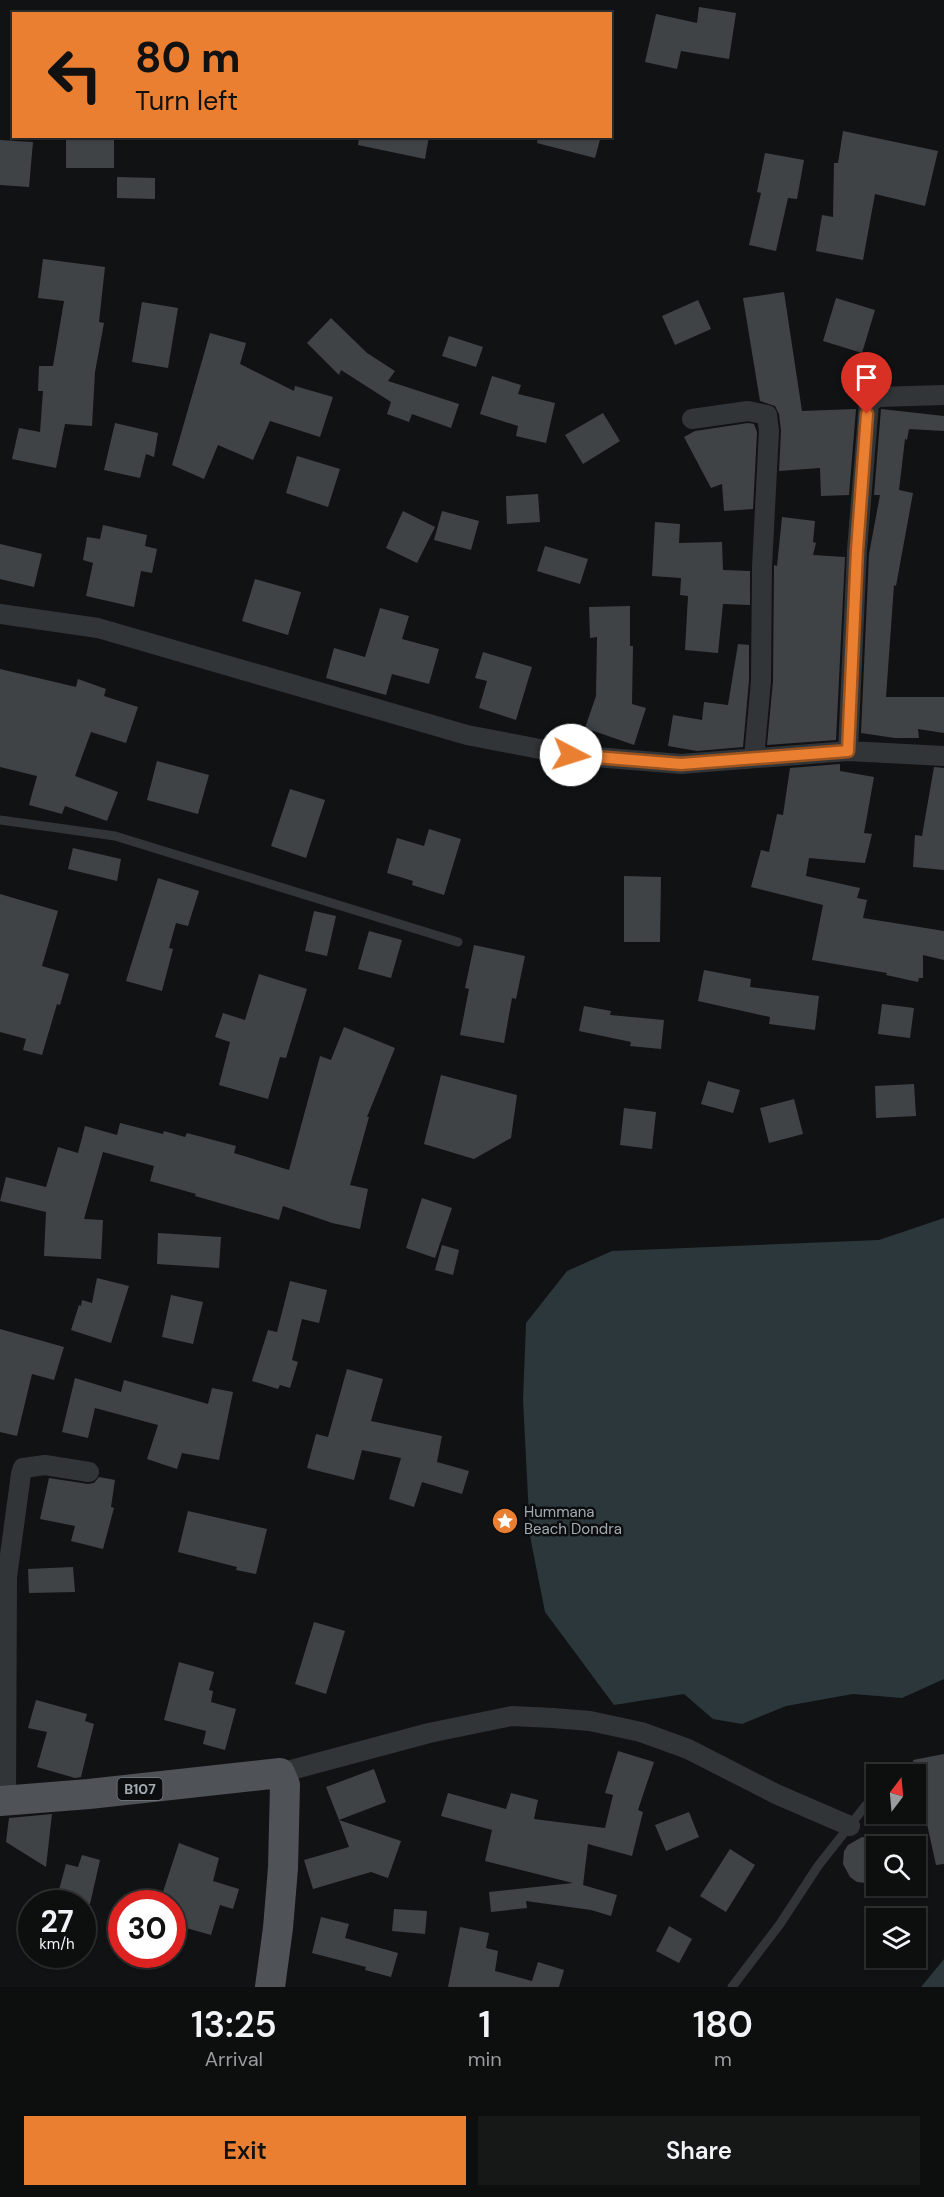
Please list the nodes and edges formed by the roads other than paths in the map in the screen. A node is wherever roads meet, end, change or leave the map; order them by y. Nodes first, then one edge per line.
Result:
1 (944, 395) edge
2 (692, 419) dead end
3 (0, 614) edge
4 (848, 751) junction
5 (944, 756) edge
6 (754, 758) junction
7 (0, 820) edge
8 (458, 942) dead end
9 (89, 1472) dead end
10 (280, 1773) junction
11 (3, 1801) edge
12 (866, 1805) dead end
13 (850, 1826) junction
14 (270, 1987) edge
15 (732, 1987) edge

1 - 4 street
2 - 6 street
3 - 6 street
4 - 5 street
4 - 6 street
7 - 8 lane
9 - 11 street
10 - 11 main road, B107
10 - 13 street
10 - 14 main road
12 - 13 lane
13 - 15 lane

